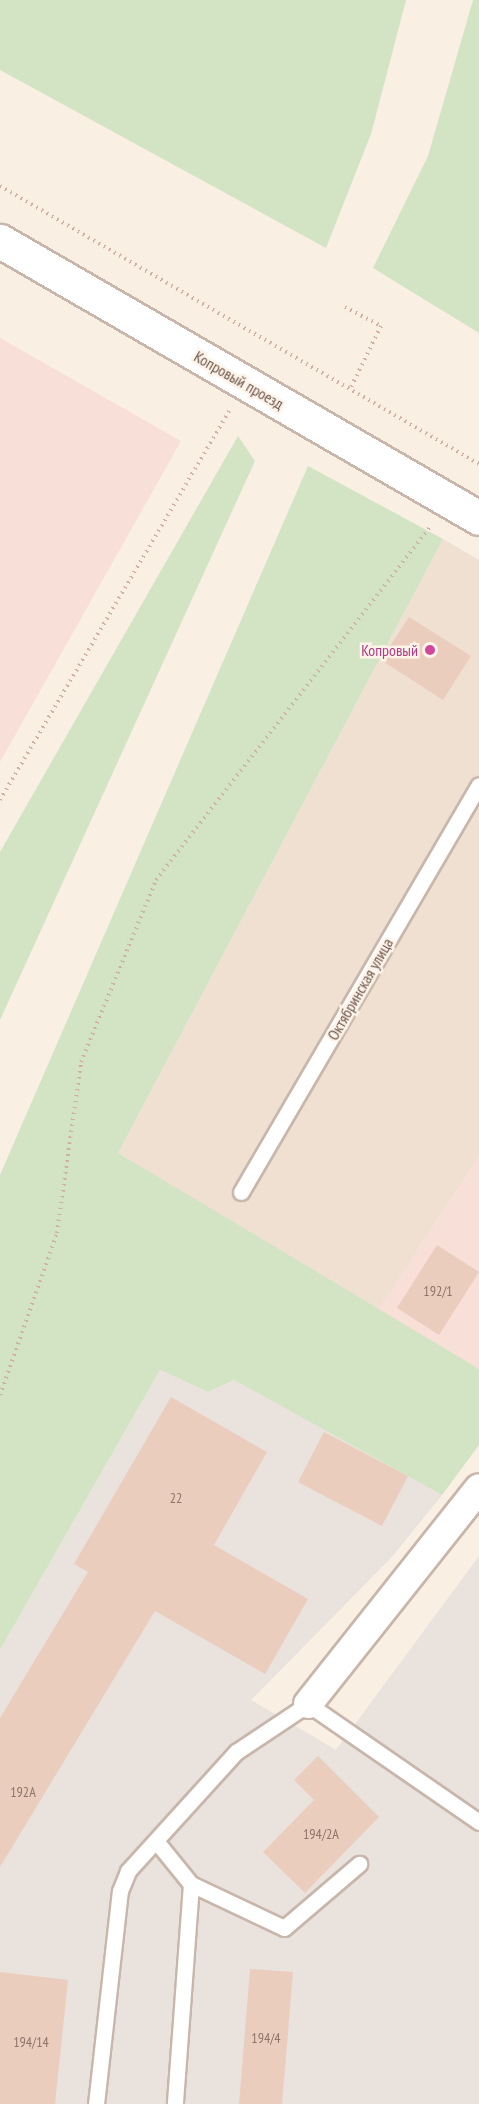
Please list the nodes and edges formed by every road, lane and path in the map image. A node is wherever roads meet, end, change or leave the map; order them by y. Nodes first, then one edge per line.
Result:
1 (0, 186) edge
2 (0, 241) edge
3 (345, 307) dead end
4 (246, 384) junction
5 (350, 389) junction
6 (479, 464) edge
7 (451, 502) junction
8 (479, 518) edge
9 (479, 785) edge
10 (0, 800) edge
11 (241, 1192) dead end
12 (0, 1395) edge
13 (479, 1488) edge
14 (308, 1704) junction
15 (479, 1822) edge
16 (156, 1841) junction
17 (359, 1864) dead end
18 (191, 1884) junction
19 (96, 2104) edge
20 (175, 2104) edge

1 - 5 path
2 - 4 main road, Копровый проезд
3 - 5 path
4 - 7 main road, Копровый проезд
4 - 10 path
5 - 6 path
7 - 8 main road, Копровый проезд
7 - 12 path
9 - 11 lane, Октябринская улица
13 - 14 street
14 - 15 lane
14 - 16 lane
16 - 18 lane
16 - 19 lane
17 - 18 lane
18 - 20 lane

